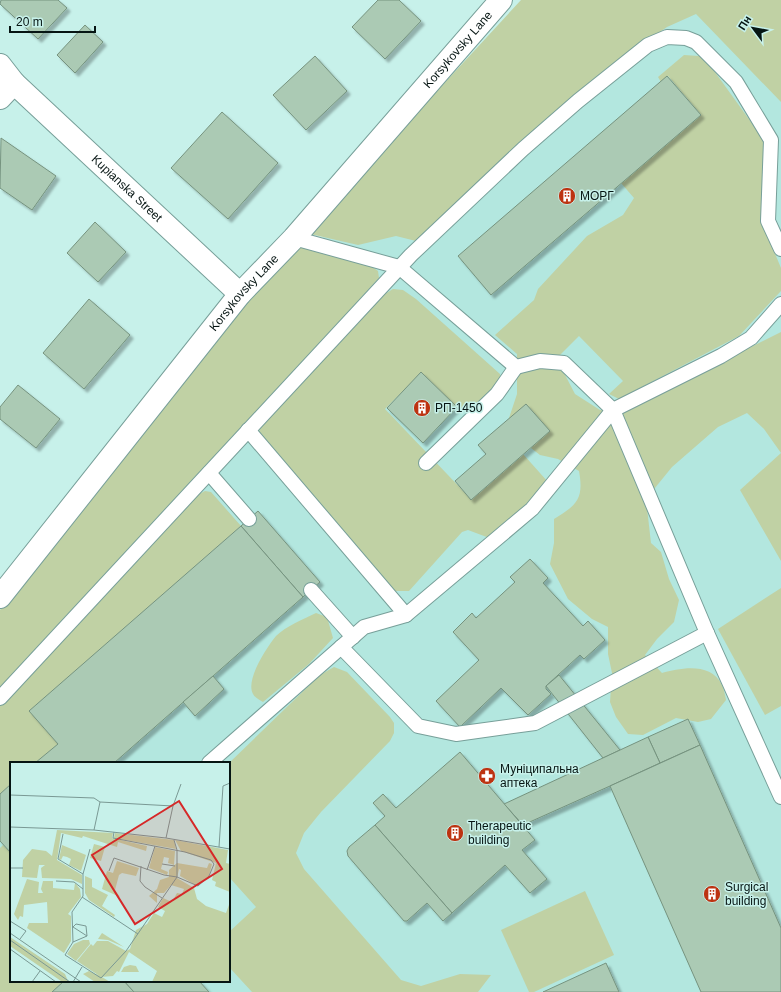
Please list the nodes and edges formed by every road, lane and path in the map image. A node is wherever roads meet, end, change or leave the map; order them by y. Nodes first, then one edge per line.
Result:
1 (501, 0) edge
2 (0, 65) edge
3 (7, 91) edge
4 (294, 238) junction
5 (781, 249) edge
6 (398, 267) junction
7 (240, 294) junction
8 (781, 304) edge
9 (516, 367) junction
10 (613, 410) junction
11 (248, 430) junction
12 (426, 463) dead end
13 (209, 473) junction
14 (249, 519) dead end
15 (311, 590) dead end
16 (0, 597) edge
17 (406, 615) junction
18 (707, 633) junction
19 (353, 637) junction
20 (341, 647) junction
21 (0, 698) edge
22 (210, 762) edge
23 (781, 797) edge

1 - 4 street, Korsykovsky Lane
2 - 3 street, Kupianska Street
3 - 7 street, Kupianska Street
4 - 6 lane
4 - 7 street, Korsykovsky Lane
5 - 6 lane
6 - 9 lane
6 - 11 lane
7 - 16 street, Korsykovsky Lane
8 - 10 lane
9 - 10 lane
9 - 12 lane
10 - 17 lane
10 - 18 lane
11 - 13 lane
11 - 17 lane
13 - 14 lane
13 - 21 lane
15 - 19 lane
17 - 19 lane
18 - 20 lane
18 - 23 lane
19 - 20 lane
20 - 22 lane

